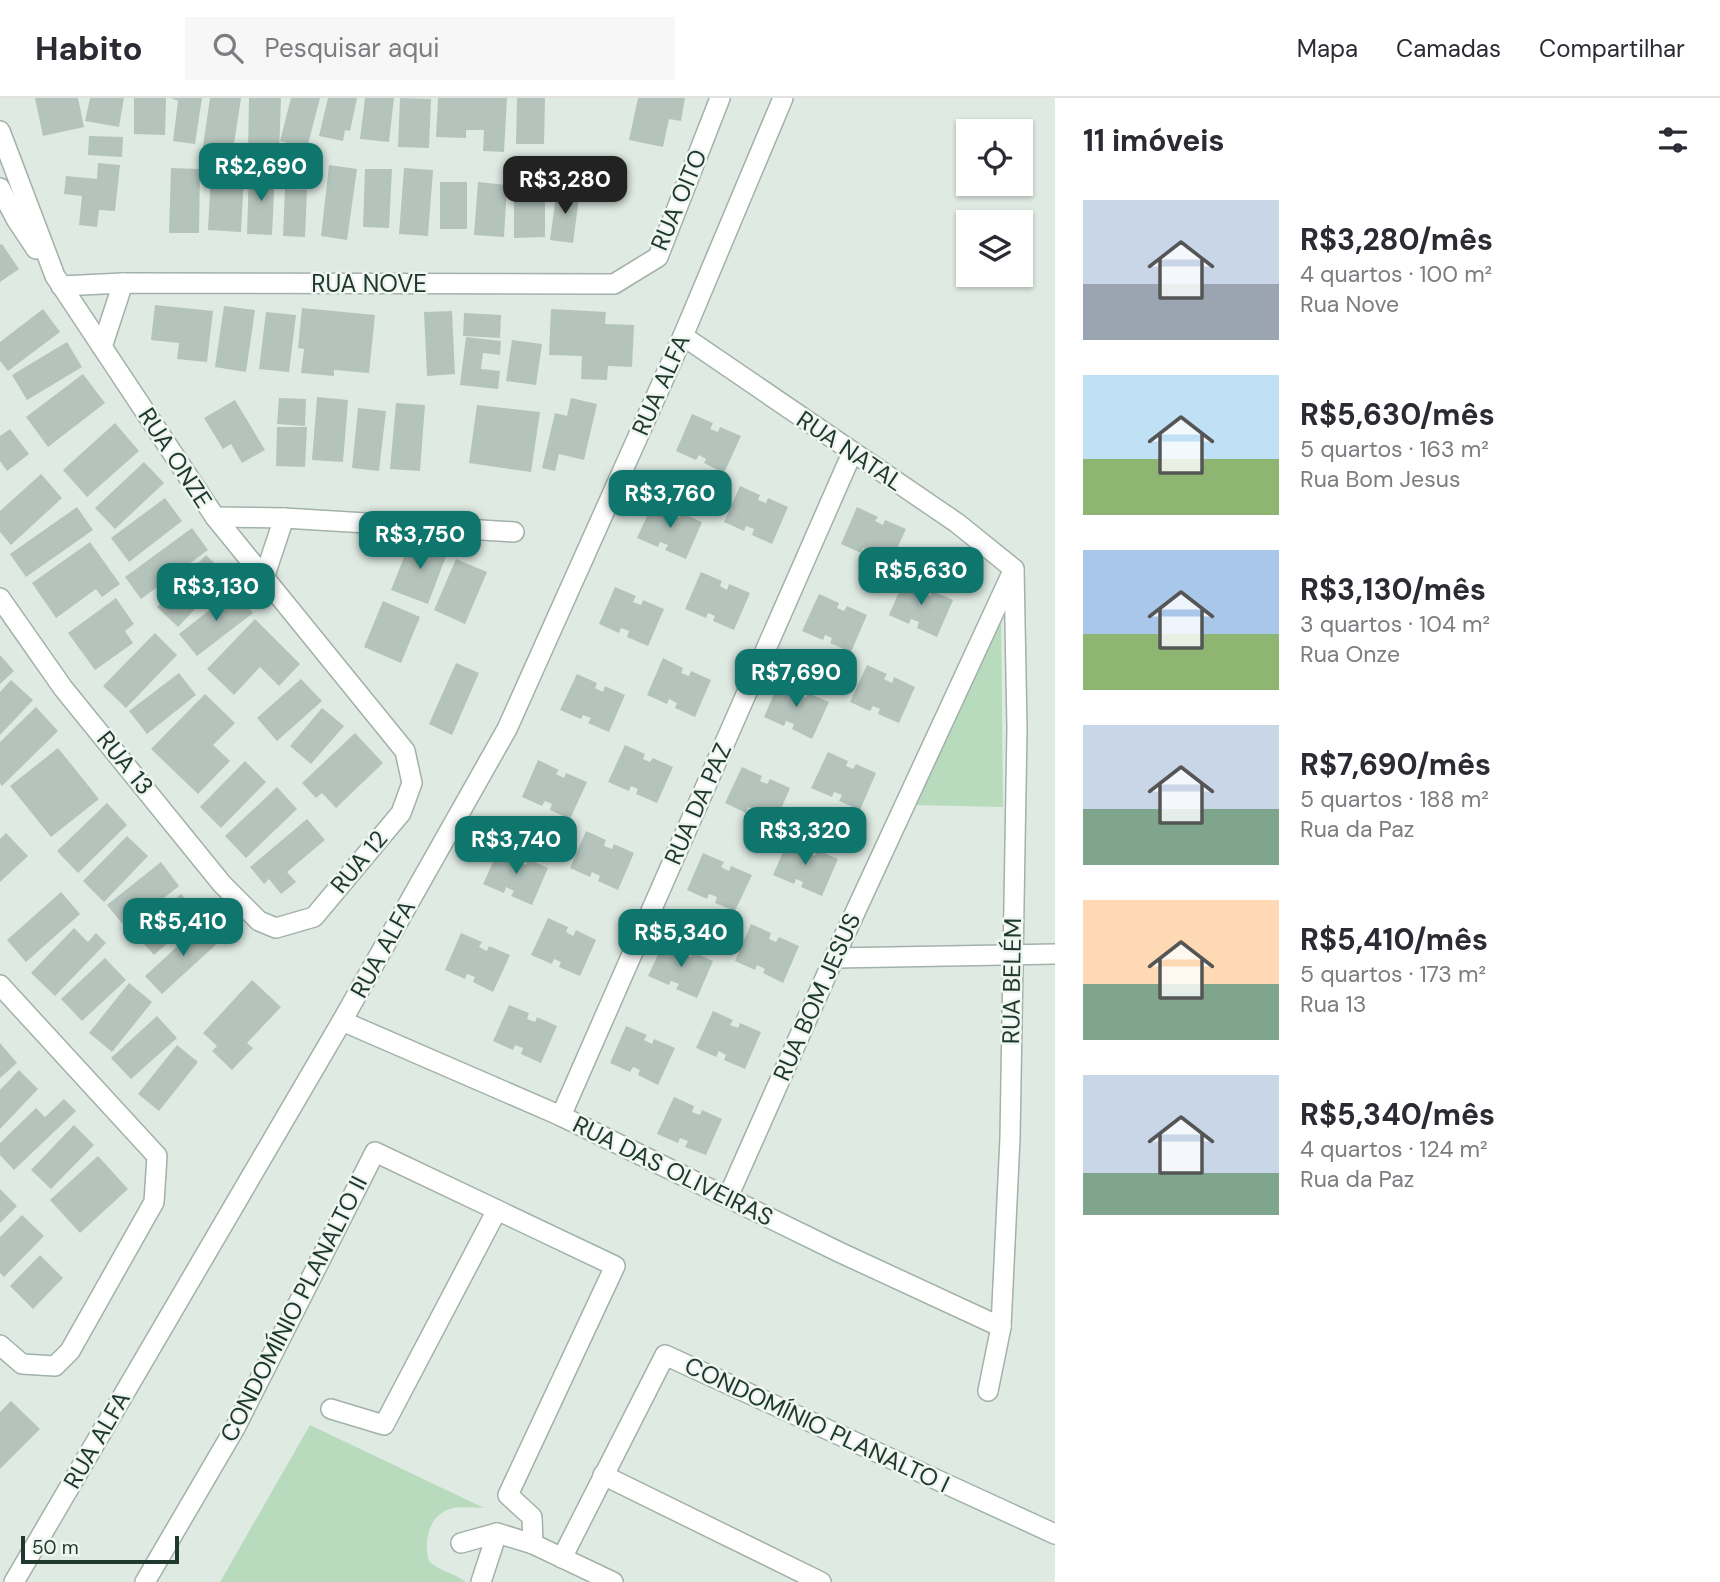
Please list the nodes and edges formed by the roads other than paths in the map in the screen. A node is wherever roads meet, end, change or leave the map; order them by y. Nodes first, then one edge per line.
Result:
1 (720, 98) edge
2 (783, 98) edge
3 (0, 131) edge
4 (0, 188) edge
5 (58, 281) junction
6 (123, 284) junction
7 (614, 284) joint
8 (683, 337) junction
9 (102, 347) junction
10 (852, 453) junction
11 (215, 517) junction
12 (284, 518) junction
13 (514, 532) dead end
14 (1014, 569) junction
15 (264, 578) junction
16 (0, 598) edge
17 (405, 751) joint
18 (259, 921) joint
19 (1055, 954) edge
20 (1012, 955) junction
21 (834, 958) junction
22 (0, 985) edge
23 (342, 1021) junction
24 (561, 1116) junction
25 (728, 1197) junction
26 (497, 1210) junction
27 (1002, 1326) junction
28 (0, 1345) edge
29 (988, 1391) dead end
30 (331, 1409) dead end
31 (603, 1475) junction
32 (497, 1533) junction
33 (1055, 1534) edge
34 (461, 1543) dead end
35 (533, 1545) junction
36 (562, 1559) junction
37 (14, 1582) edge
38 (145, 1582) edge
39 (481, 1582) edge
40 (613, 1582) edge
41 (821, 1582) edge

1 - 7 street, RUA OITO
2 - 8 street, RUA ALFA
3 - 5 street, RUA ONZE
4 - 5 street
5 - 6 street, RUA NOVE
5 - 9 street, RUA ONZE
6 - 7 street, RUA NOVE
6 - 9 street
8 - 10 street, RUA NATAL
8 - 23 street, RUA ALFA
9 - 11 street, RUA ONZE
10 - 14 street, RUA NATAL
10 - 24 street, RUA DA PAZ
11 - 12 street
11 - 15 street, RUA ONZE
12 - 13 street
12 - 15 street
14 - 20 street, RUA BELÉM
14 - 21 street, RUA BOM JESUS
15 - 17 street, RUA ONZE
16 - 18 street, RUA 13
17 - 18 street, RUA 12
19 - 20 street
20 - 21 street
20 - 27 street, RUA BELÉM
21 - 25 street, RUA BOM JESUS
22 - 28 street
23 - 24 street, RUA DAS OLIVEIRAS
23 - 37 street, RUA ALFA
24 - 25 street, RUA DAS OLIVEIRAS
25 - 27 street, RUA DAS OLIVEIRAS
26 - 30 street
26 - 35 street, CONDOMÍNIO PLANALTO II
26 - 38 street, CONDOMÍNIO PLANALTO II
27 - 29 street, RUA BELÉM
31 - 33 street, CONDOMÍNIO PLANALTO I
31 - 36 street, CONDOMÍNIO PLANALTO I
31 - 41 street
32 - 34 street
32 - 35 street
32 - 39 street
35 - 36 street
36 - 40 street

